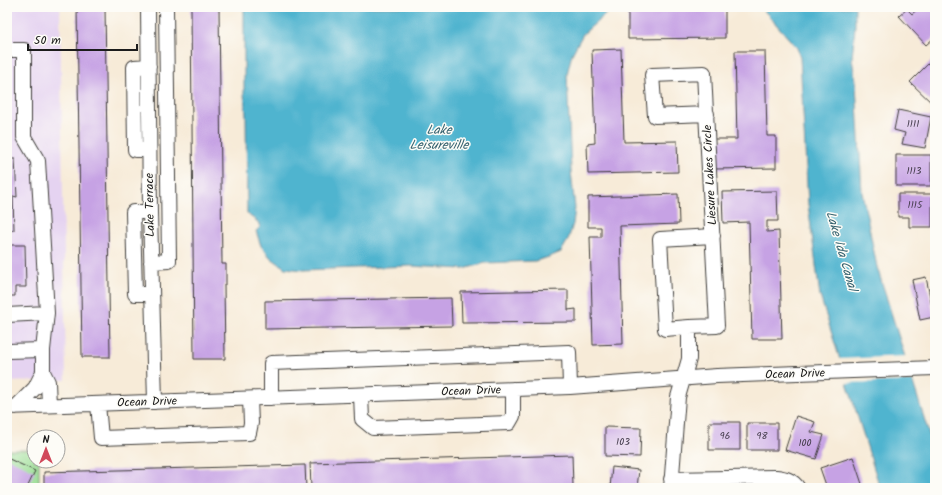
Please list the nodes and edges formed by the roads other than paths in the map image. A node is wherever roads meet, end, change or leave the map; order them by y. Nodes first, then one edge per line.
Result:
1 (148, 7) edge
2 (166, 7) edge
3 (7, 50) edge
4 (149, 66) junction
5 (167, 105) junction
6 (149, 106) junction
7 (707, 114) junction
8 (149, 150) junction
9 (150, 212) junction
10 (713, 236) junction
11 (151, 262) junction
12 (152, 294) junction
13 (47, 313) junction
14 (7, 315) edge
15 (689, 327) junction
16 (42, 350) junction
17 (7, 351) edge
18 (935, 368) edge
19 (43, 372) junction
20 (683, 378) junction
21 (570, 387) junction
22 (513, 389) junction
23 (361, 395) junction
24 (271, 398) junction
25 (250, 399) junction
26 (155, 402) junction
27 (98, 404) junction
28 (49, 405) junction
29 (11, 407) edge
30 (671, 484) edge
31 (798, 488) edge

1 - 4 street, Lake Terrace
2 - 5 street
3 - 13 street
4 - 6 street, Lake Terrace
4 - 8 street
5 - 6 street
5 - 11 street
6 - 8 street, Lake Terrace
7 - 7 street, Liesure Lakes Circle
7 - 10 street, Liesure Lakes Circle
8 - 9 street, Lake Terrace
9 - 11 street, Lake Terrace
9 - 12 street
10 - 15 street, Liesure Lakes Circle
10 - 15 street, Liesure Lakes Circle
11 - 12 street, Lake Terrace
12 - 26 street, Lake Terrace
13 - 14 street
13 - 16 street
15 - 20 street
16 - 17 street
16 - 19 street
18 - 20 street, Ocean Drive
19 - 28 street
19 - 29 street
20 - 21 street, Ocean Drive
20 - 30 street
21 - 22 street, Ocean Drive
21 - 24 street
22 - 23 street, Ocean Drive
22 - 23 street
23 - 24 street, Ocean Drive
24 - 25 street, Ocean Drive
25 - 26 street, Ocean Drive
25 - 27 street
26 - 27 street, Ocean Drive
27 - 28 street, Ocean Drive
28 - 29 street, Ocean Drive
30 - 31 street

